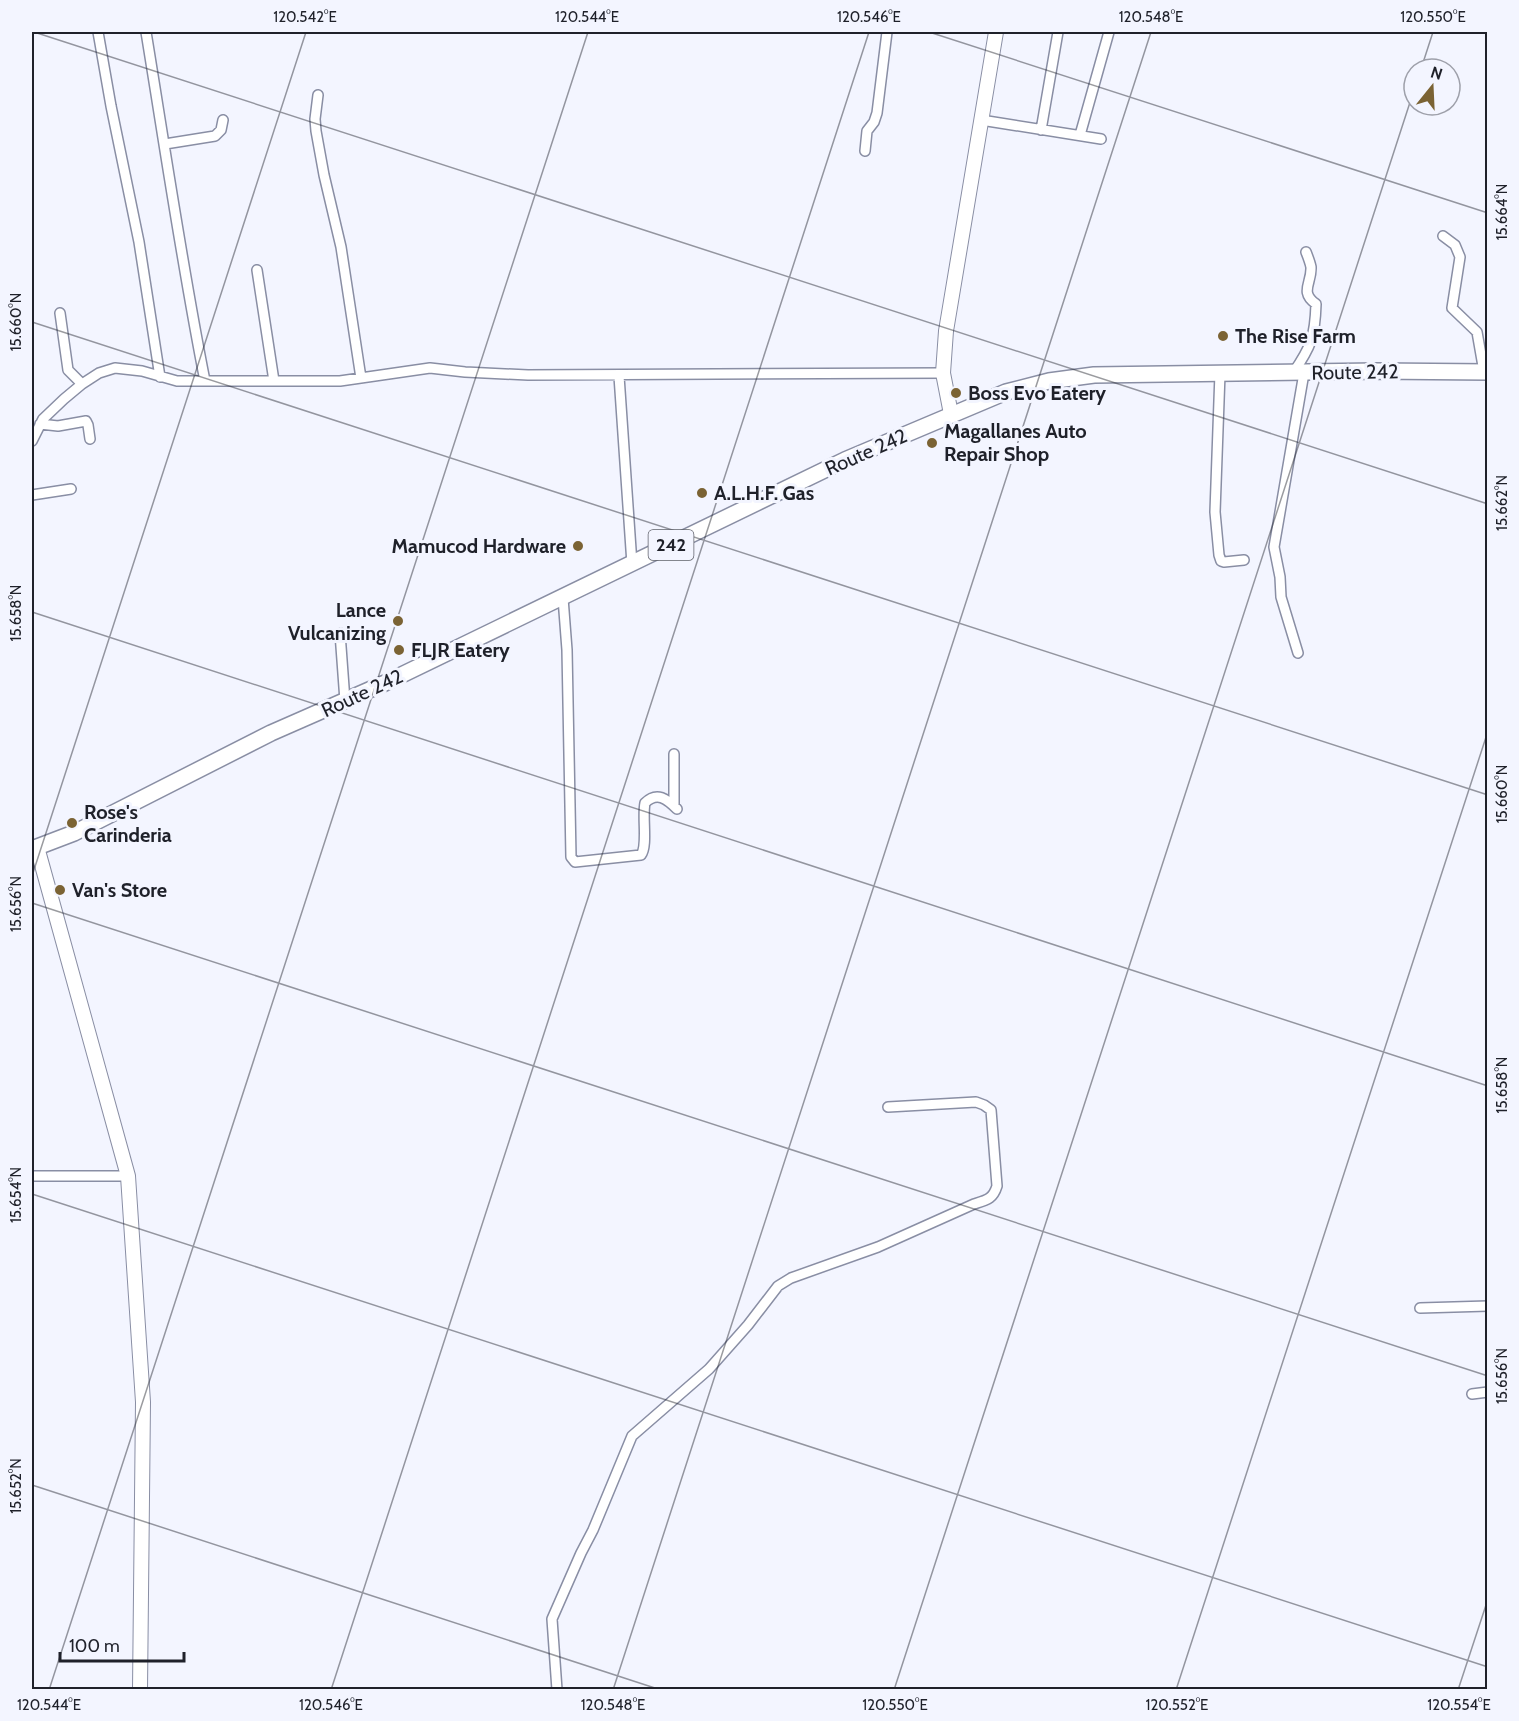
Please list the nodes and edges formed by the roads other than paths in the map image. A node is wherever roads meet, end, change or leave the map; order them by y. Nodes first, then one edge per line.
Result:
1 (98, 32) edge
2 (146, 32) edge
3 (887, 32) edge
4 (996, 32) edge
5 (1058, 32) edge
6 (1109, 32) edge
7 (318, 95) dead end
8 (223, 120) dead end
9 (981, 120) junction
10 (1041, 130) junction
11 (1080, 135) junction
12 (1101, 139) dead end
13 (165, 144) junction
14 (865, 151) dead end
15 (1443, 236) dead end
16 (1306, 252) dead end
17 (257, 270) dead end
18 (60, 313) dead end
19 (1483, 372) edge
20 (943, 373) junction
21 (1220, 373) junction
22 (1298, 373) junction
23 (619, 376) junction
24 (160, 377) junction
25 (361, 378) junction
26 (205, 381) junction
27 (274, 381) junction
28 (82, 384) junction
29 (951, 414) junction
30 (40, 424) junction
31 (90, 439) dead end
32 (32, 441) edge
33 (71, 489) dead end
34 (32, 495) edge
35 (1244, 560) dead end
36 (632, 564) junction
37 (563, 597) junction
38 (340, 633) dead end
39 (1298, 653) dead end
40 (345, 701) junction
41 (674, 754) dead end
42 (34, 848) edge
43 (888, 1107) dead end
44 (32, 1176) edge
45 (128, 1176) junction
46 (1488, 1306) edge
47 (1420, 1308) dead end
48 (1488, 1392) edge
49 (1472, 1394) dead end
50 (140, 1689) edge
51 (557, 1689) edge

1 - 24 street
2 - 13 street
3 - 14 street
4 - 9 street
5 - 10 street
6 - 11 street
7 - 25 street
8 - 13 street
9 - 10 street
9 - 20 street
10 - 11 street
11 - 12 street
13 - 26 street
15 - 19 street
16 - 22 street
17 - 27 street
18 - 28 street
19 - 22 main road, Route 242 / 242
20 - 23 street
20 - 29 street
21 - 22 main road, Route 242 / 242
21 - 29 main road, Route 242 / 242
21 - 35 street
22 - 39 street
23 - 25 street
23 - 36 street
24 - 26 street
24 - 28 street
25 - 27 street
26 - 27 street
28 - 30 street
29 - 36 main road, Route 242 / 242
30 - 31 street
30 - 32 street
33 - 34 street
36 - 37 main road, Route 242 / 242
37 - 40 main road, Route 242 / 242
37 - 41 street
38 - 40 street
40 - 42 main road, Route 242 / 242
42 - 45 street
43 - 51 street
44 - 45 street
45 - 50 street
46 - 47 street
48 - 49 street

